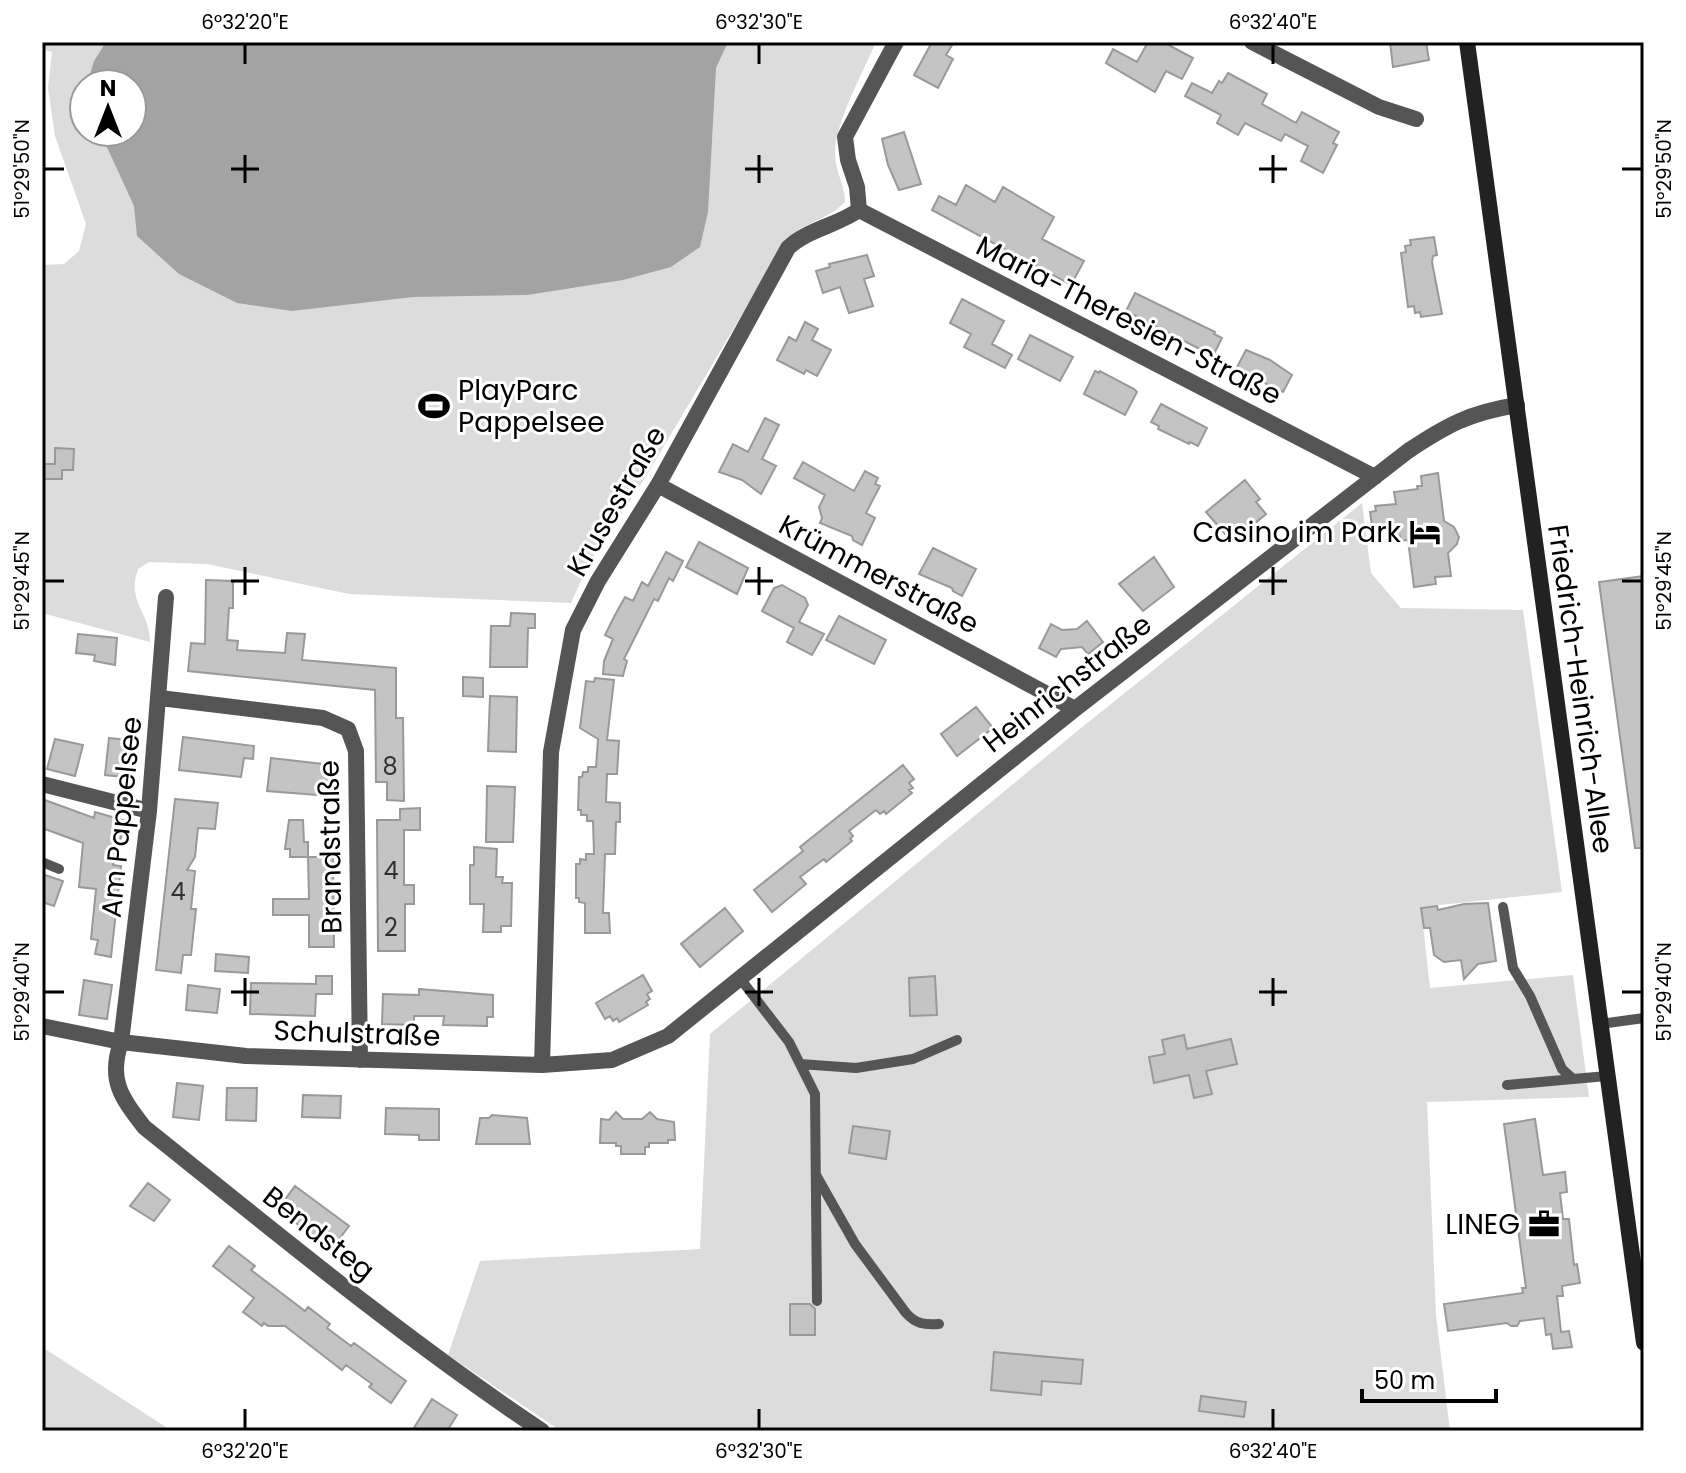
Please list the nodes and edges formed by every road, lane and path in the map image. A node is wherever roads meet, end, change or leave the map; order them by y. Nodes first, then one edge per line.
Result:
1 (896, 42) edge
2 (1252, 42) edge
3 (1467, 42) edge
4 (1416, 119) dead end
5 (859, 210) junction
6 (1517, 405) junction
7 (1375, 477) junction
8 (658, 485) junction
9 (166, 597) dead end
10 (160, 698) junction
11 (1075, 709) junction
12 (42, 784) edge
13 (149, 811) junction
14 (42, 862) edge
15 (59, 869) dead end
16 (1503, 907) dead end
17 (739, 977) junction
18 (1644, 1018) edge
19 (1600, 1024) junction
20 (42, 1026) edge
21 (668, 1036) joint
22 (957, 1040) dead end
23 (121, 1042) junction
24 (360, 1060) junction
25 (800, 1064) junction
26 (542, 1065) junction
27 (1607, 1076) junction
28 (1573, 1079) junction
29 (1507, 1085) dead end
30 (816, 1174) junction
31 (817, 1301) dead end
32 (939, 1324) dead end
33 (1644, 1343) edge
34 (542, 1431) edge

1 - 5 street
2 - 4 street
3 - 6 main road, Friedrich-Heinrich-Allee
5 - 7 street, Maria-Theresien-Straße
5 - 8 street, Krusestraße
6 - 7 street, Heinrichstraße
6 - 19 main road, Friedrich-Heinrich-Allee
7 - 11 street, Heinrichstraße
8 - 11 street, Krümmerstraße
8 - 26 street, Krusestraße
9 - 10 street, Am Pappelsee
10 - 13 street, Am Pappelsee
10 - 24 street, Brandstraße
11 - 17 street, Heinrichstraße
12 - 13 street
13 - 23 street, Am Pappelsee
14 - 15 lane
16 - 28 lane
17 - 21 street, Heinrichstraße
17 - 25 lane
18 - 19 lane
19 - 27 main road, Friedrich-Heinrich-Allee
20 - 23 street, Schulstraße
21 - 26 street, Schulstraße
22 - 25 lane
23 - 24 street, Schulstraße
23 - 34 street, Bendsteg
24 - 26 street, Schulstraße
25 - 30 lane
27 - 28 lane
27 - 33 main road, Friedrich-Heinrich-Allee
28 - 29 lane
30 - 31 lane
30 - 32 lane

